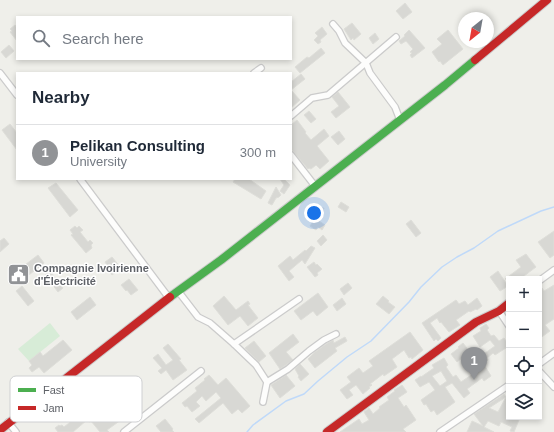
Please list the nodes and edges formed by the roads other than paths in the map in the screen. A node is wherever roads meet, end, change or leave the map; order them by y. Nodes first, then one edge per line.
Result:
1 (547, 0) edge
2 (333, 24) dead end
3 (396, 36) dead end
4 (366, 63) junction
5 (261, 68) dead end
6 (255, 72) edge
7 (0, 73) edge
8 (16, 94) edge
9 (292, 115) edge
10 (400, 120) junction
11 (292, 156) edge
12 (81, 180) edge
13 (315, 186) junction
14 (554, 270) edge
15 (542, 279) edge
16 (178, 291) junction
17 (169, 298) junction
18 (299, 299) dead end
19 (506, 305) edge
20 (499, 311) junction
21 (506, 322) edge
22 (336, 334) dead end
23 (234, 344) junction
24 (554, 353) edge
25 (542, 362) edge
26 (200, 371) dead end
27 (542, 374) edge
28 (68, 376) edge
29 (267, 382) junction
30 (506, 387) edge
31 (554, 387) edge
32 (263, 402) dead end
33 (142, 418) edge
34 (8, 422) joint
35 (136, 422) edge
36 (0, 430) edge
37 (442, 431) edge
38 (16, 432) edge
39 (124, 432) edge
40 (327, 432) edge
41 (450, 432) edge

1 - 10 street
2 - 4 street
3 - 4 street
4 - 9 street
4 - 10 street
5 - 6 street
7 - 8 street
10 - 13 street
11 - 13 street
12 - 17 street
13 - 16 street
14 - 15 street
16 - 17 street
16 - 23 street
17 - 28 street
18 - 23 street
19 - 20 street
20 - 21 street
20 - 40 street
22 - 29 street
23 - 29 street
24 - 25 street
26 - 33 street
27 - 31 street
29 - 32 street
30 - 37 street
34 - 36 street
34 - 38 street
35 - 39 street
37 - 41 street

